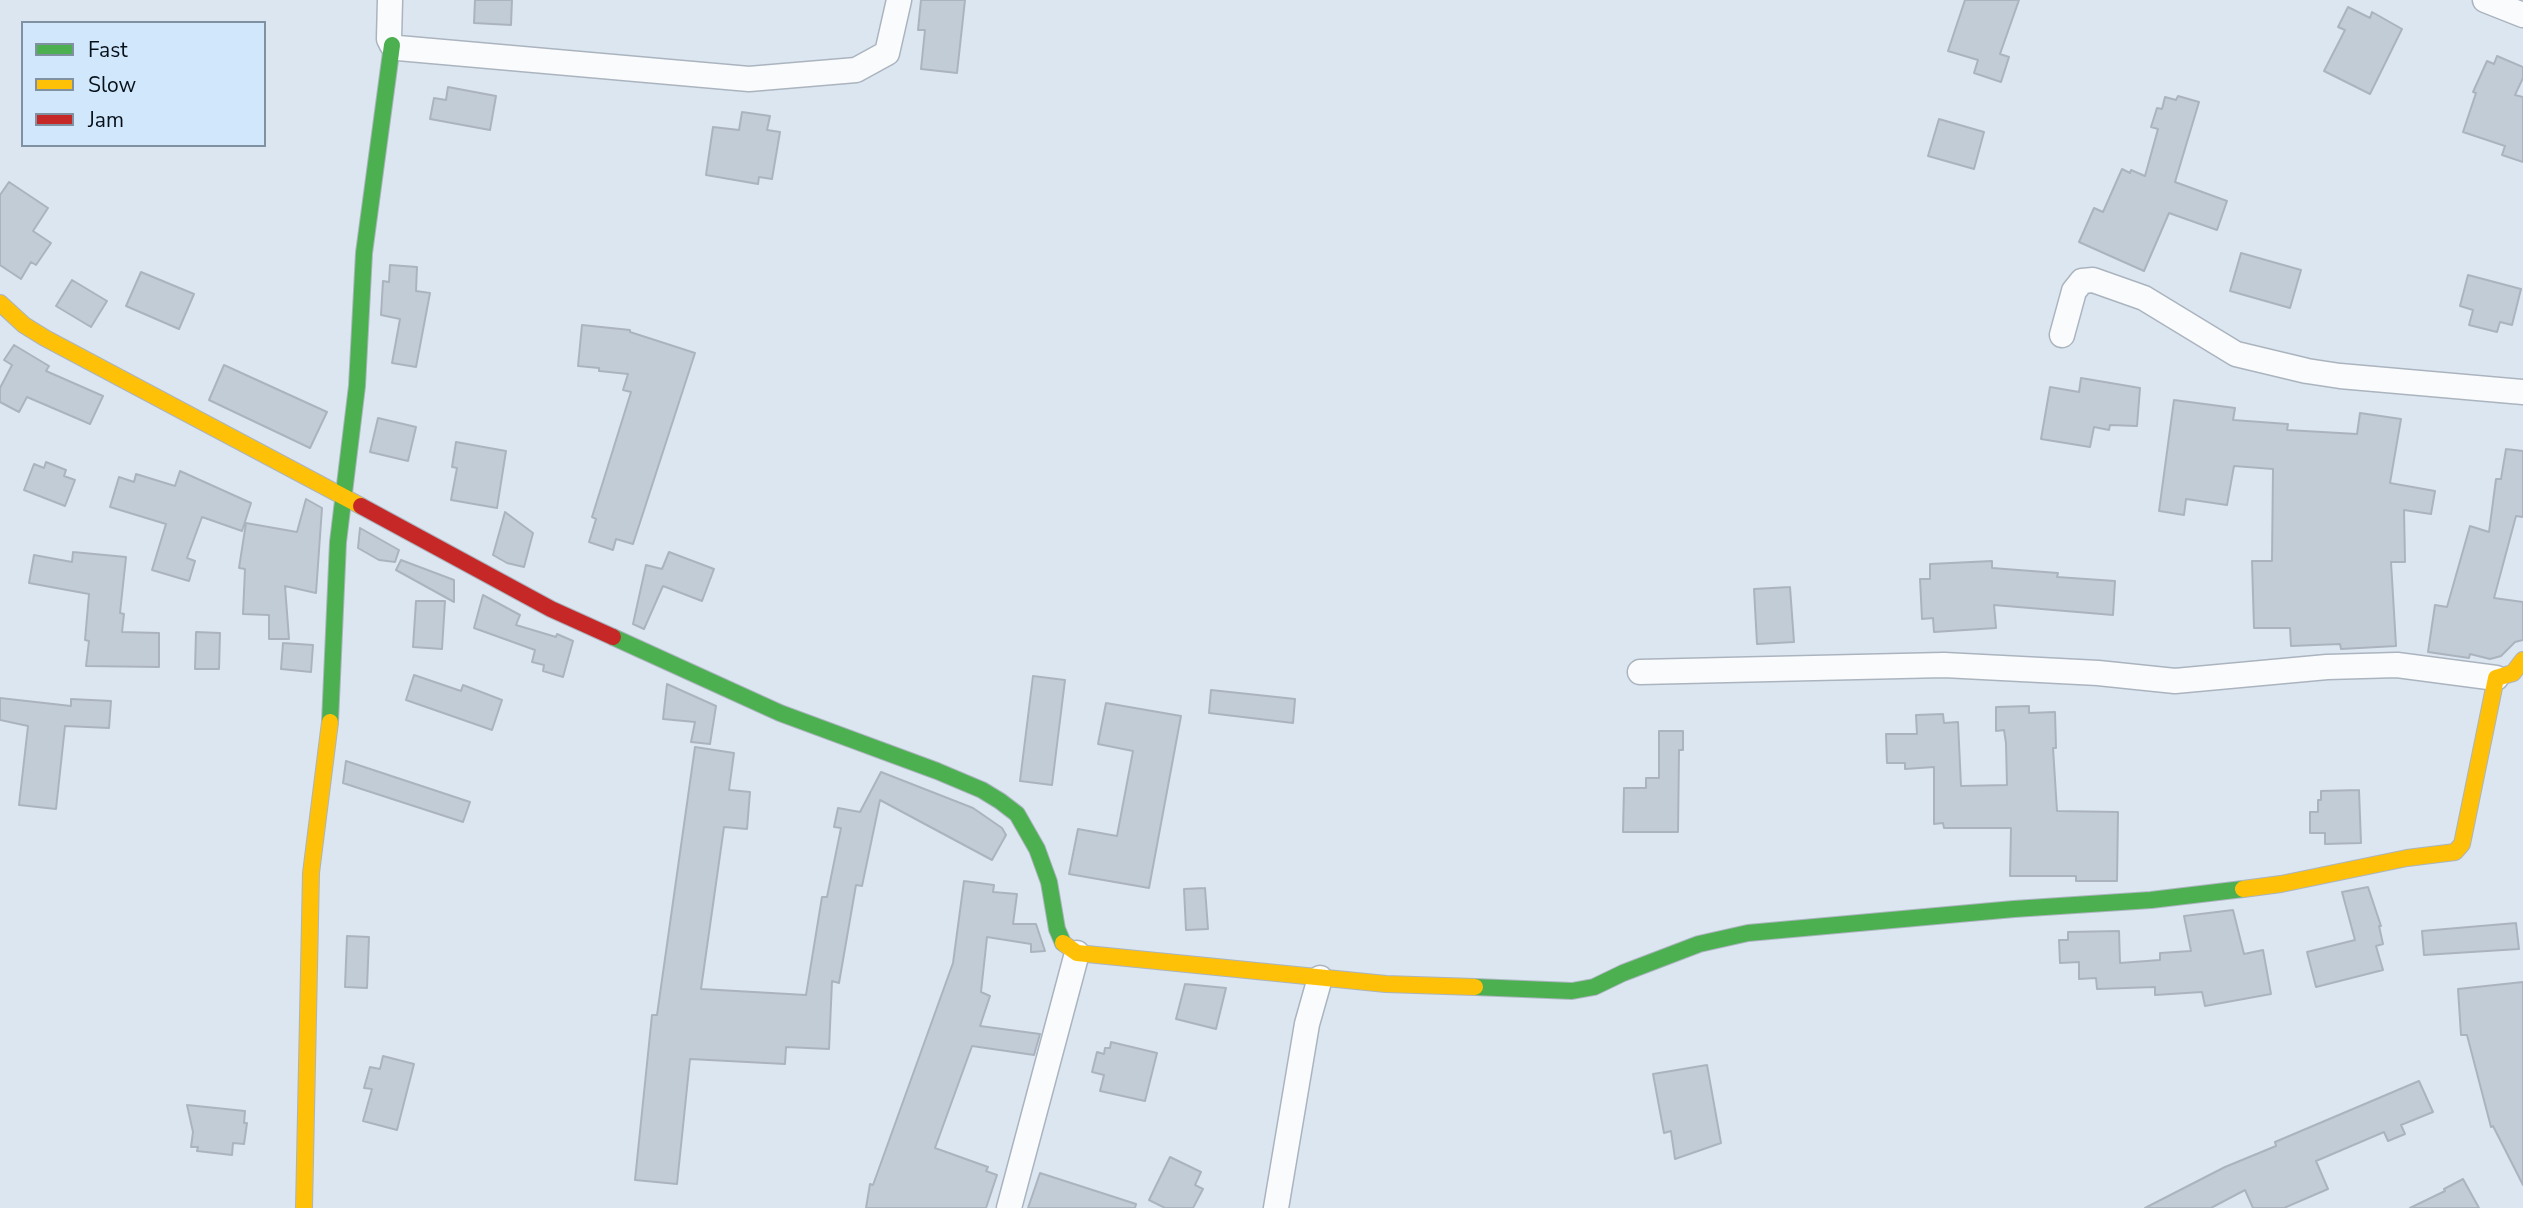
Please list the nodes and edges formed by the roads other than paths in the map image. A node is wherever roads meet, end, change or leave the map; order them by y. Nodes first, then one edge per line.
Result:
1 (390, 0) edge
2 (899, 0) edge
3 (2484, 0) edge
4 (2523, 15) edge
5 (392, 44) junction
6 (0, 303) edge
7 (2062, 335) dead end
8 (2523, 392) edge
9 (345, 498) junction
10 (2523, 660) edge
11 (1640, 672) dead end
12 (2496, 678) junction
13 (1077, 953) junction
14 (1320, 978) junction
15 (304, 1208) edge
16 (1009, 1208) edge
17 (1276, 1208) edge

1 - 5 street
2 - 5 street
3 - 4 street
5 - 9 street
6 - 9 street
7 - 8 street
9 - 13 street
9 - 15 street
10 - 12 street
11 - 12 street
12 - 14 street
13 - 14 street
13 - 16 street
14 - 17 street

